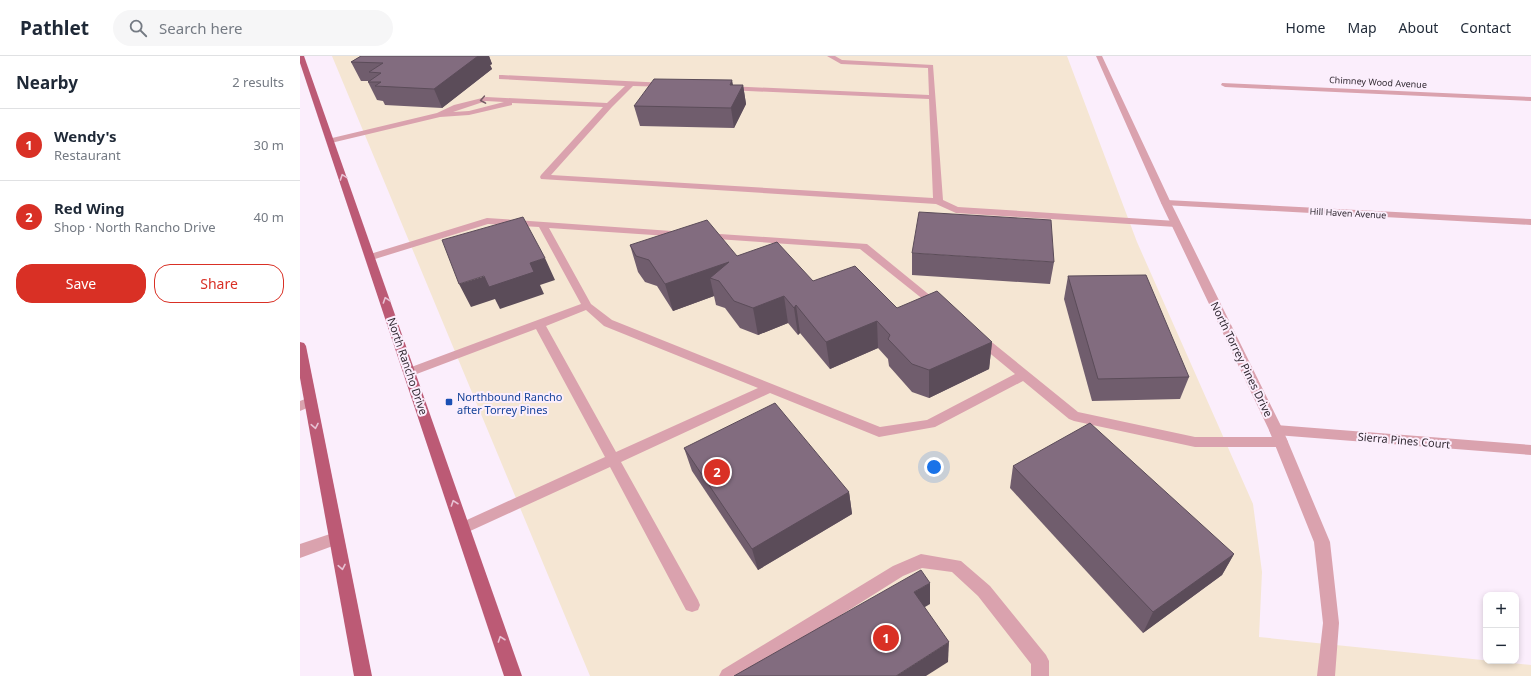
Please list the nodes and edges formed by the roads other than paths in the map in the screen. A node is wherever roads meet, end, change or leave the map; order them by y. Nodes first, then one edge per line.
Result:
1 (300, 56) edge
2 (830, 56) edge
3 (1099, 56) edge
4 (502, 77) dead end
5 (305, 80) edge
6 (631, 84) junction
7 (1225, 85) dead end
8 (670, 86) edge
9 (718, 88) edge
10 (933, 97) junction
11 (1531, 99) edge
12 (609, 105) junction
13 (330, 141) junction
14 (938, 201) junction
15 (1166, 203) junction
16 (1531, 222) edge
17 (1176, 224) junction
18 (543, 225) junction
19 (372, 257) junction
20 (587, 306) junction
21 (944, 311) edge
22 (538, 324) junction
23 (968, 330) edge
24 (300, 346) edge
25 (410, 372) junction
26 (1024, 375) junction
27 (769, 388) junction
28 (305, 404) edge
29 (1276, 430) junction
30 (1281, 442) junction
31 (1531, 450) edge
32 (614, 460) junction
33 (463, 528) junction
34 (336, 538) junction
35 (300, 551) edge
36 (692, 605) dead end
37 (363, 676) edge
38 (513, 676) edge
39 (728, 676) edge
40 (1040, 676) edge
41 (1326, 676) edge

1 - 5 main road, North Rancho Drive
2 - 10 street
3 - 15 street, North Torrey Pines Drive
4 - 6 street
5 - 13 main road, North Rancho Drive
6 - 8 street
6 - 12 street
7 - 11 street, Chimney Wood Avenue
9 - 10 street
10 - 14 street
12 - 13 street
12 - 14 street
19 -> 13 main road, North Rancho Drive
14 - 17 street
15 - 16 street, Hill Haven Avenue
15 - 17 street, North Torrey Pines Drive
17 - 29 street, North Torrey Pines Drive
18 - 19 street
18 - 20 street
18 - 21 street
25 -> 19 main road, North Rancho Drive
20 - 22 street
20 - 27 street
22 - 25 street
22 - 32 street
23 - 26 street
24 - 28 main road
33 -> 25 main road, North Rancho Drive
26 - 27 street
26 - 30 street
27 - 32 street
28 -> 34 main road
29 - 30 street, North Torrey Pines Drive
29 - 31 street, Sierra Pines Court
30 - 41 street, North Torrey Pines Drive
32 - 33 street
32 - 36 street
38 -> 33 main road, North Rancho Drive
34 - 35 street
34 -> 37 main road
39 - 40 street

